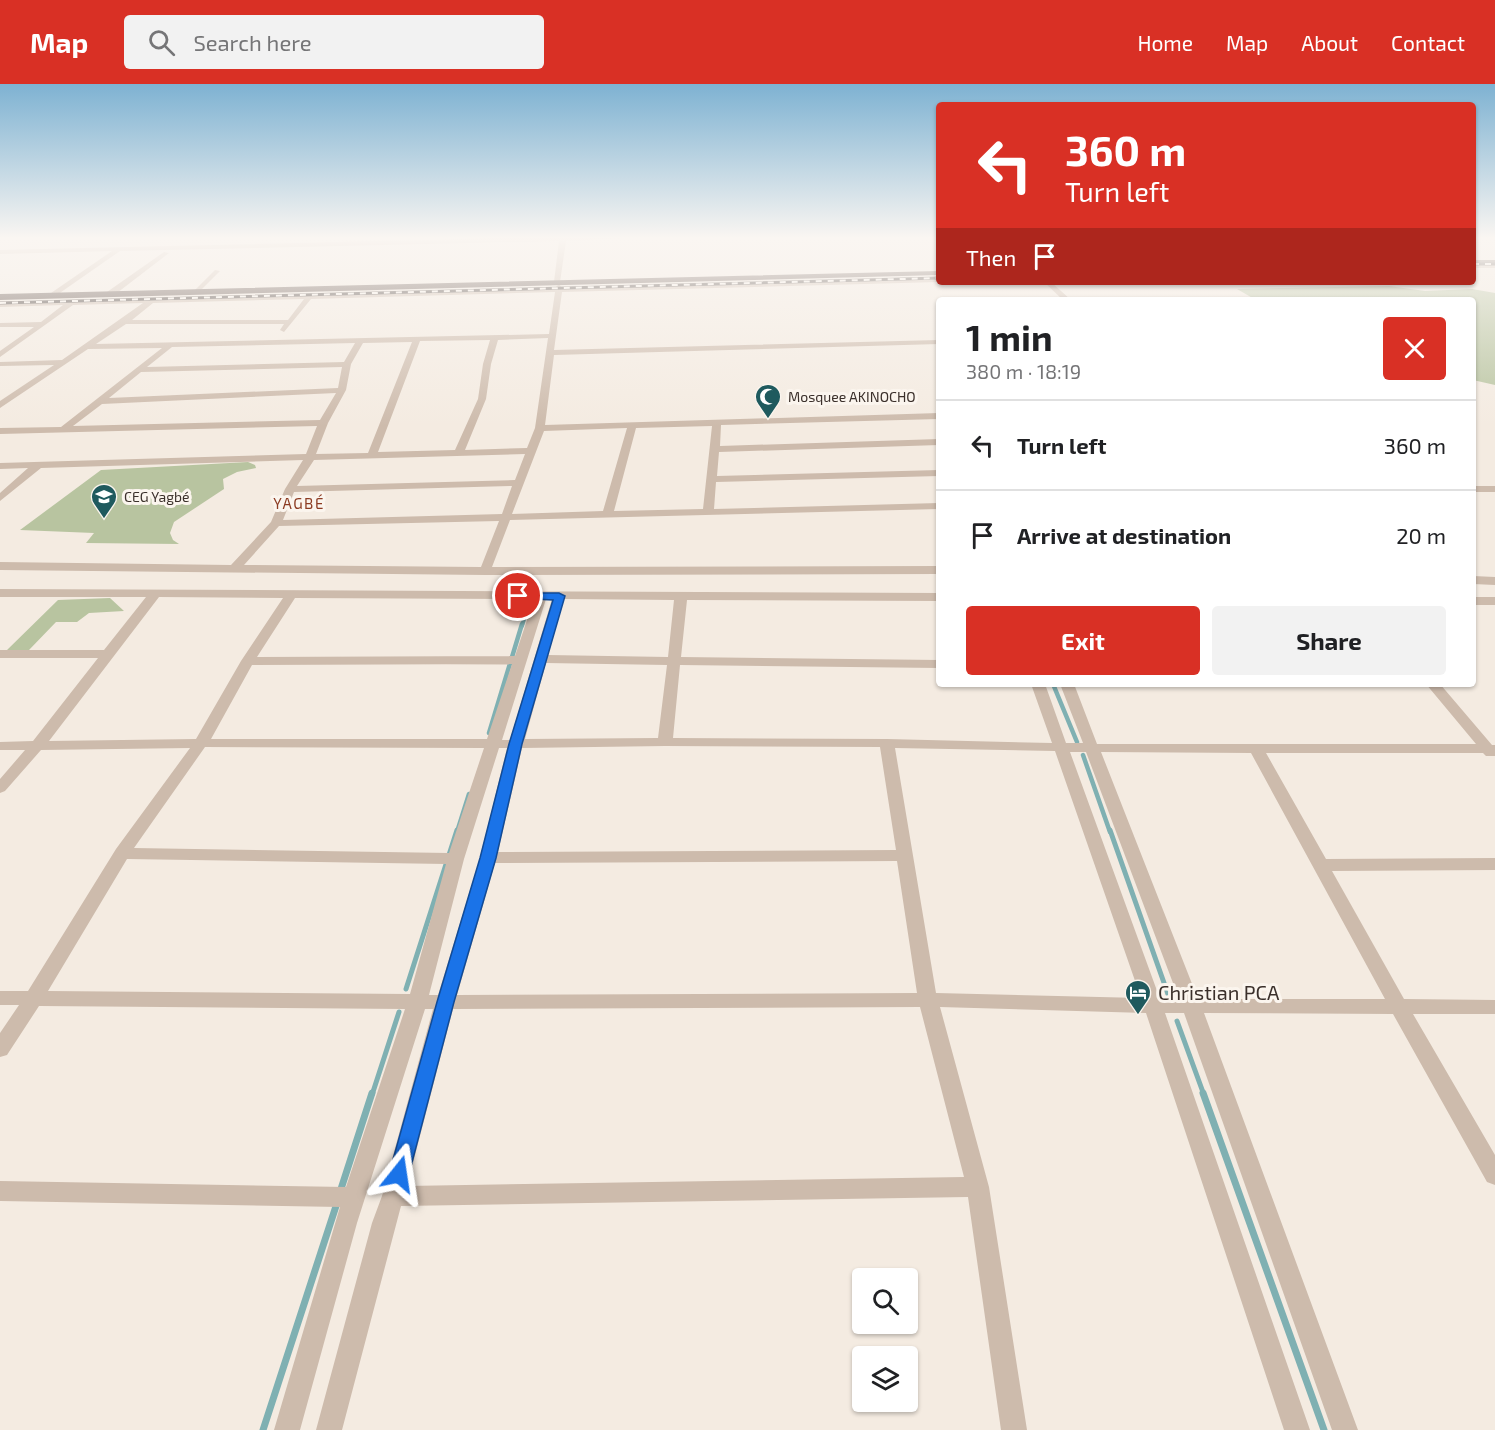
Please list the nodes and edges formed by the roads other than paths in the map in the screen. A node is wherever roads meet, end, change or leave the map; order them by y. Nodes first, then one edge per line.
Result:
1 (115, 300) edge
2 (148, 300) edge
3 (307, 300) edge
4 (556, 300) edge
5 (73, 302) junction
6 (0, 305) edge
7 (124, 322) junction
8 (289, 322) junction
9 (45, 324) junction
10 (0, 326) edge
11 (552, 336) junction
12 (495, 337) junction
13 (417, 339) junction
14 (361, 340) junction
15 (277, 342) junction
16 (936, 342) edge
17 (170, 345) junction
18 (88, 347) junction
19 (550, 353) junction
20 (0, 355) edge
21 (66, 362) junction
22 (0, 364) edge
23 (347, 364) junction
24 (138, 370) junction
25 (342, 390) junction
26 (100, 401) junction
27 (0, 405) edge
28 (936, 416) edge
29 (323, 423) junction
30 (717, 423) junction
31 (632, 426) junction
32 (540, 428) junction
33 (63, 430) junction
34 (0, 431) edge
35 (936, 442) edge
36 (715, 449) junction
37 (532, 451) junction
38 (459, 453) junction
39 (372, 456) junction
40 (310, 458) junction
41 (38, 465) junction
42 (0, 466) edge
43 (936, 473) edge
44 (711, 479) junction
45 (519, 483) junction
46 (290, 489) junction
47 (1478, 489) edge
48 (1495, 489) edge
49 (0, 498) edge
50 (1495, 500) edge
51 (936, 506) edge
52 (708, 513) junction
53 (607, 516) junction
54 (506, 518) junction
55 (276, 523) junction
56 (0, 566) edge
57 (234, 568) junction
58 (936, 570) edge
59 (485, 571) junction
60 (1476, 573) edge
61 (1495, 573) edge
62 (0, 575) edge
63 (936, 577) edge
64 (1476, 580) edge
65 (1495, 580) edge
66 (0, 586) edge
67 (936, 589) edge
68 (0, 593) edge
69 (1476, 593) edge
70 (1495, 593) edge
71 (154, 595) junction
72 (290, 596) junction
73 (550, 596) junction
74 (681, 596) junction
75 (936, 597) edge
76 (1476, 601) edge
77 (1495, 601) edge
78 (0, 654) edge
79 (106, 654) junction
80 (540, 659) junction
81 (674, 659) junction
82 (518, 660) junction
83 (248, 661) junction
84 (936, 664) edge
85 (1039, 687) edge
86 (1068, 687) edge
87 (1436, 687) edge
88 (665, 742) junction
89 (201, 743) junction
90 (887, 743) junction
91 (491, 744) junction
92 (516, 744) junction
93 (0, 746) edge
94 (39, 747) junction
95 (1255, 747) junction
96 (1060, 748) junction
97 (1094, 748) junction
98 (1492, 752) edge
99 (0, 788) edge
100 (123, 853) junction
101 (905, 855) junction
102 (488, 858) junction
103 (456, 859) junction
104 (1495, 864) edge
105 (1322, 865) junction
106 (0, 998) edge
107 (34, 998) junction
108 (418, 1000) junction
109 (928, 1000) junction
110 (445, 1002) junction
111 (1191, 1005) junction
112 (1153, 1006) junction
113 (1399, 1007) junction
114 (1495, 1007) edge
115 (0, 1049) edge
116 (1495, 1175) edge
117 (978, 1187) junction
118 (0, 1191) edge
119 (393, 1196) junction
120 (355, 1197) junction
121 (287, 1430) edge
122 (329, 1430) edge
123 (1014, 1430) edge
124 (1297, 1430) edge
125 (1345, 1430) edge

1 - 5 street
2 - 7 street
3 - 8 street
4 - 11 street
5 - 6 street
5 - 9 street
7 - 8 street
7 - 18 street
8 - 15 street
9 - 10 street
9 - 20 street
11 - 12 street
11 - 19 street
12 - 13 street
12 - 38 street
13 - 14 street
13 - 39 street
14 - 15 street
14 - 23 street
15 - 17 street
16 - 19 street
17 - 18 street
17 - 24 street
18 - 21 street
19 - 32 street
21 - 22 street
21 - 27 street
23 - 24 street
23 - 25 street
24 - 26 street
25 - 26 street
25 - 29 street
26 - 33 street
28 - 30 street
29 - 33 street
29 - 40 street
30 - 31 street
30 - 36 street
31 - 32 street
31 - 53 street
32 - 37 street
33 - 34 street
35 - 36 street
36 - 44 street
37 - 38 street
37 - 45 street
38 - 39 street
39 - 40 street
40 - 41 street
40 - 46 street
41 - 42 street
41 - 49 street
43 - 44 street
44 - 52 street
45 - 46 street
45 - 54 street
46 - 55 street
47 - 48 street
47 - 50 street
51 - 52 street
52 - 53 street
53 - 54 street
54 - 55 street
54 - 59 street
55 - 57 street
56 - 57 street
57 - 59 street
58 - 59 street
60 - 61 street
62 - 63 street
64 - 65 street
66 - 67 street
68 - 71 street
69 - 70 street
71 - 72 street
71 - 79 street
72 - 73 street
72 - 83 street
73 - 74 street
73 - 80 street
73 - 82 street
74 - 75 street
74 - 81 street
76 - 77 street
78 - 79 street
79 - 94 street
80 - 81 street
80 - 92 street
81 - 84 street
81 - 88 street
82 - 83 street
82 - 91 street
83 - 89 street
85 - 96 street
86 - 97 street
87 - 98 street
88 - 90 street
88 - 92 street
89 - 91 street
89 - 94 street
89 - 100 street
90 - 96 street
90 - 101 street
91 - 92 street
91 - 103 street
92 - 102 street
93 - 94 street
94 - 99 street
95 - 97 street
95 - 98 street
95 - 105 street
96 - 97 street
96 - 112 street
97 - 111 street
100 - 103 street
100 - 107 street
101 - 102 street
101 - 109 street
102 - 110 street
103 - 108 street
104 - 105 street
105 - 113 street
106 - 107 street
107 - 108 street
107 - 115 street
108 - 110 street
108 - 120 street
109 - 110 street
109 - 112 street
109 - 117 street
110 - 119 street
111 - 112 street
111 - 113 street
111 - 125 street
112 - 124 street
113 - 114 street
113 - 116 street
117 - 119 street
117 - 123 street
118 - 120 street
119 - 122 street
120 - 121 street

